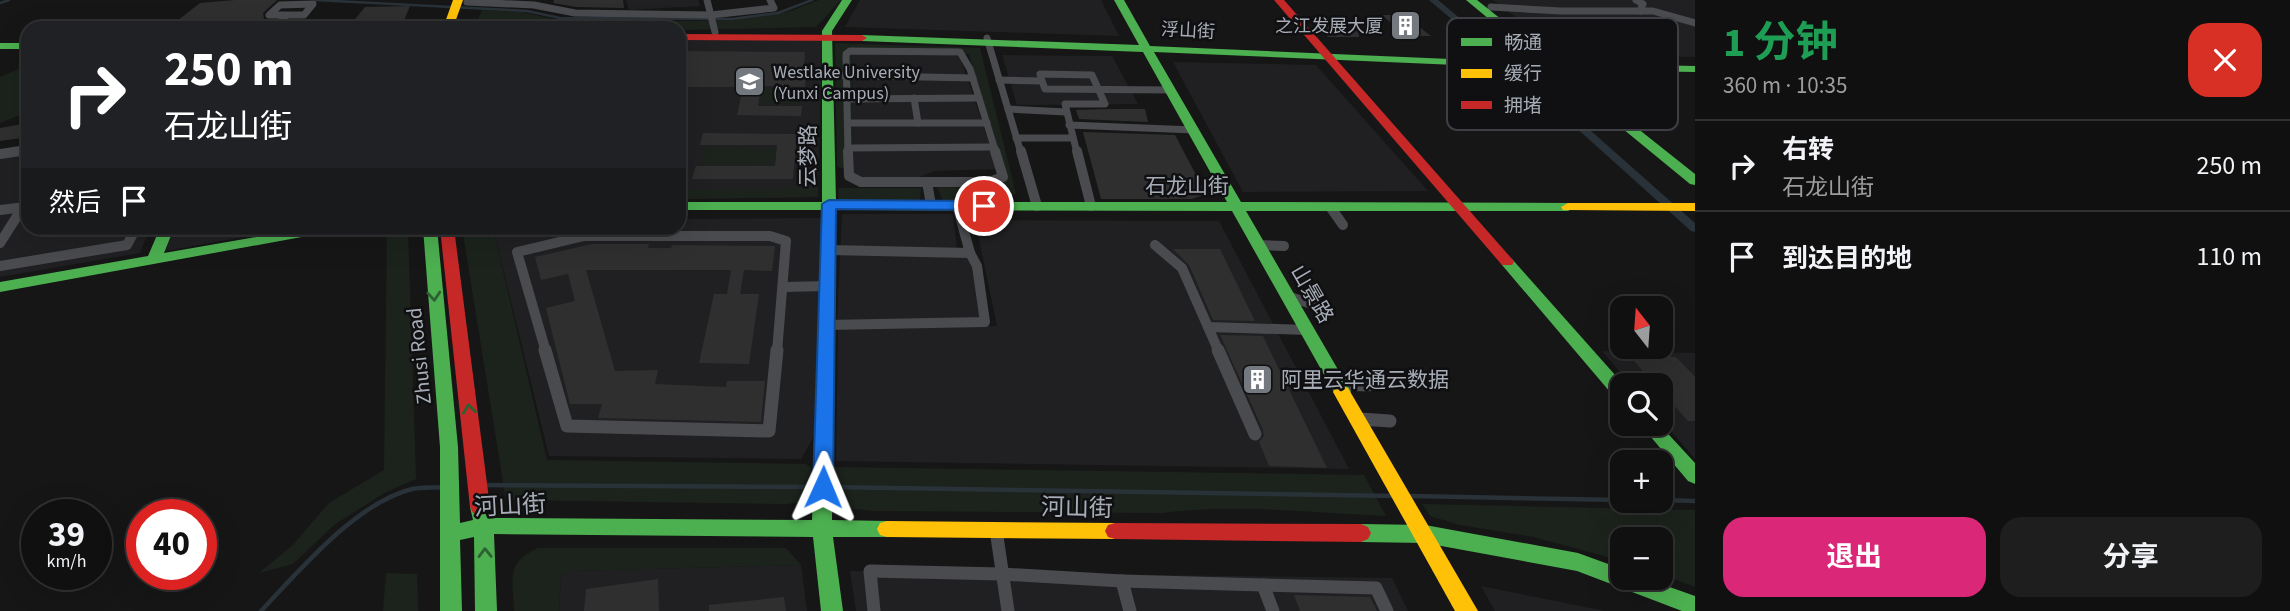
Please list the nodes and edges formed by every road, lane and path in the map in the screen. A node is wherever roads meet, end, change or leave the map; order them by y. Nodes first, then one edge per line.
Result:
1 (708, 0) edge
2 (770, 0) edge
3 (848, 0) edge
4 (1119, 0) edge
5 (1279, 0) edge
6 (1471, 0) edge
7 (1524, 0) edge
8 (1636, 0) edge
9 (1486, 3) edge
10 (462, 5) edge
11 (1545, 9) junction
12 (1640, 11) junction
13 (286, 16) junction
14 (1496, 18) edge
15 (1504, 18) edge
16 (1684, 19) junction
17 (281, 21) edge
18 (452, 21) edge
19 (713, 21) junction
20 (1695, 23) edge
21 (1695, 28) edge
22 (686, 31) edge
23 (686, 34) edge
24 (827, 34) junction
25 (987, 41) junction
26 (0, 46) edge
27 (21, 46) edge
28 (1145, 46) junction
29 (1327, 56) junction
30 (1447, 61) edge
31 (828, 75) junction
32 (847, 77) junction
33 (973, 78) junction
34 (999, 80) junction
35 (1042, 81) junction
36 (1099, 89) junction
37 (1171, 90) junction
38 (979, 98) junction
39 (847, 99) junction
40 (914, 99) junction
41 (1008, 109) junction
42 (1066, 113) junction
43 (848, 123) junction
44 (918, 123) junction
45 (987, 123) junction
46 (1069, 125) junction
47 (1194, 130) junction
48 (1636, 130) edge
49 (1645, 130) edge
50 (1016, 138) junction
51 (1073, 138) junction
52 (994, 147) junction
53 (848, 148) junction
54 (21, 151) edge
55 (0, 155) edge
56 (1695, 168) edge
57 (1695, 181) edge
58 (928, 182) junction
59 (829, 204) junction
60 (21, 205) edge
61 (931, 205) junction
62 (957, 205) junction
63 (686, 206) edge
64 (1037, 206) junction
65 (1091, 206) junction
66 (1693, 207) edge
67 (1238, 208) junction
68 (1331, 208) junction
69 (1459, 209) junction
70 (0, 210) edge
71 (21, 212) edge
72 (1343, 225) dead end
73 (686, 234) edge
74 (132, 235) edge
75 (164, 235) edge
76 (289, 235) edge
77 (430, 235) edge
78 (448, 235) edge
79 (575, 235) edge
80 (0, 243) edge
81 (1259, 244) junction
82 (1155, 245) dead end
83 (1284, 246) dead end
84 (828, 250) junction
85 (970, 253) junction
86 (154, 259) junction
87 (0, 266) edge
88 (784, 286) junction
89 (827, 286) junction
90 (0, 287) edge
91 (1290, 297) junction
92 (1321, 307) dead end
93 (826, 325) junction
94 (1208, 327) junction
95 (1308, 330) junction
96 (1610, 380) edge
97 (1340, 384) junction
98 (1368, 385) dead end
99 (1360, 419) junction
100 (1390, 421) dead end
101 (1255, 433) dead end
102 (1659, 436) edge
103 (1695, 477) edge
104 (484, 526) junction
105 (822, 529) junction
106 (996, 530) junction
107 (450, 534) junction
108 (1426, 534) junction
109 (1002, 574) junction
110 (1122, 581) junction
111 (1263, 585) junction
112 (1695, 606) edge
113 (451, 611) edge
114 (486, 611) edge
115 (832, 611) edge
116 (874, 611) edge
117 (1008, 611) edge
118 (1130, 611) edge
119 (1273, 611) edge
120 (1387, 611) edge
121 (1467, 611) edge

1 - 19 street
2 - 19 street
3 - 24 main road
4 - 28 main road, 山景路
5 - 29 main road
6 - 14 main road
7 - 11 street
8 - 12 street
9 - 11 street
9 - 15 main road
10 - 18 main road
10 - 19 street
11 - 12 street
12 - 16 street
13 - 13 street
13 - 17 street
16 - 20 street
16 - 21 street
19 - 22 main road, 浮山街
19 - 24 main road, 浮山街
23 - 24 main road, 浮山街
24 - 25 main road, 浮山街
24 - 31 main road, 云梦路
25 - 28 main road, 浮山街
25 - 34 street
26 - 27 main road
28 - 29 main road, 浮山街
28 - 37 main road, 山景路
29 - 30 main road, 浮山街
29 - 69 main road
31 - 32 street
31 - 59 main road, 云梦路
32 - 33 street
32 - 33 street
32 - 39 street
33 - 38 street
34 - 35 street
34 - 41 street
35 - 36 street
35 - 36 street
36 - 37 street
36 - 42 street
37 - 47 main road, 山景路
38 - 40 street
38 - 45 street
39 - 40 street
39 - 43 street
40 - 44 street
41 - 42 street
41 - 50 street
42 - 46 street
43 - 44 street
43 - 53 street
44 - 45 street
45 - 52 street
46 - 47 street
46 - 51 street
47 - 67 main road, 山景路
48 - 57 main road
49 - 56 main road
50 - 51 street
50 - 64 street
51 - 65 street
52 - 53 street
52 - 58 street
53 - 58 street
54 - 55 street
58 - 61 street
59 - 61 main road, 石龙山街
59 - 63 main road, 石龙山街
59 - 84 main road, 云梦路
60 - 70 street
61 - 62 main road, 石龙山街
62 - 64 main road, 石龙山街
62 - 85 street
64 - 65 main road, 石龙山街
65 - 67 main road, 石龙山街
66 - 69 main road, 石龙山街
67 - 68 main road, 石龙山街
67 - 81 main road, 山景路
68 - 69 main road, 石龙山街
68 - 72 street
69 - 96 main road
71 - 80 street
73 - 88 street
74 - 87 street
75 - 86 main road
76 - 86 main road
77 -> 107 main road, Zhusi Road
104 -> 78 main road, Zhusi Road
79 - 88 street
81 - 83 street
81 - 91 main road, 山景路
82 - 94 street
84 - 85 street
84 - 89 main road, 云梦路
85 - 93 street
86 - 90 main road
88 - 89 street
89 - 93 main road, 云梦路
91 - 92 street
91 - 95 main road, 山景路
93 - 105 main road, 云梦路
94 - 95 street
94 - 101 street
95 - 97 main road, 山景路
97 - 98 street
97 - 99 main road, 山景路
99 - 100 street
99 - 108 main road, 山景路
102 - 103 main road
104 - 105 main road, 河山街
104 - 107 main road, 河山街
114 -> 104 main road, Zhusi Road
105 - 106 main road, 河山街
105 - 115 main road, 云梦路
106 - 108 main road, 河山街
106 - 109 street
107 - 113 main road, Zhusi Road
108 - 112 main road, 河山街
108 - 121 main road, 山景路
109 - 110 street
109 - 116 street
109 - 117 street
110 - 111 street
110 - 118 street
111 - 119 street
111 - 120 street

